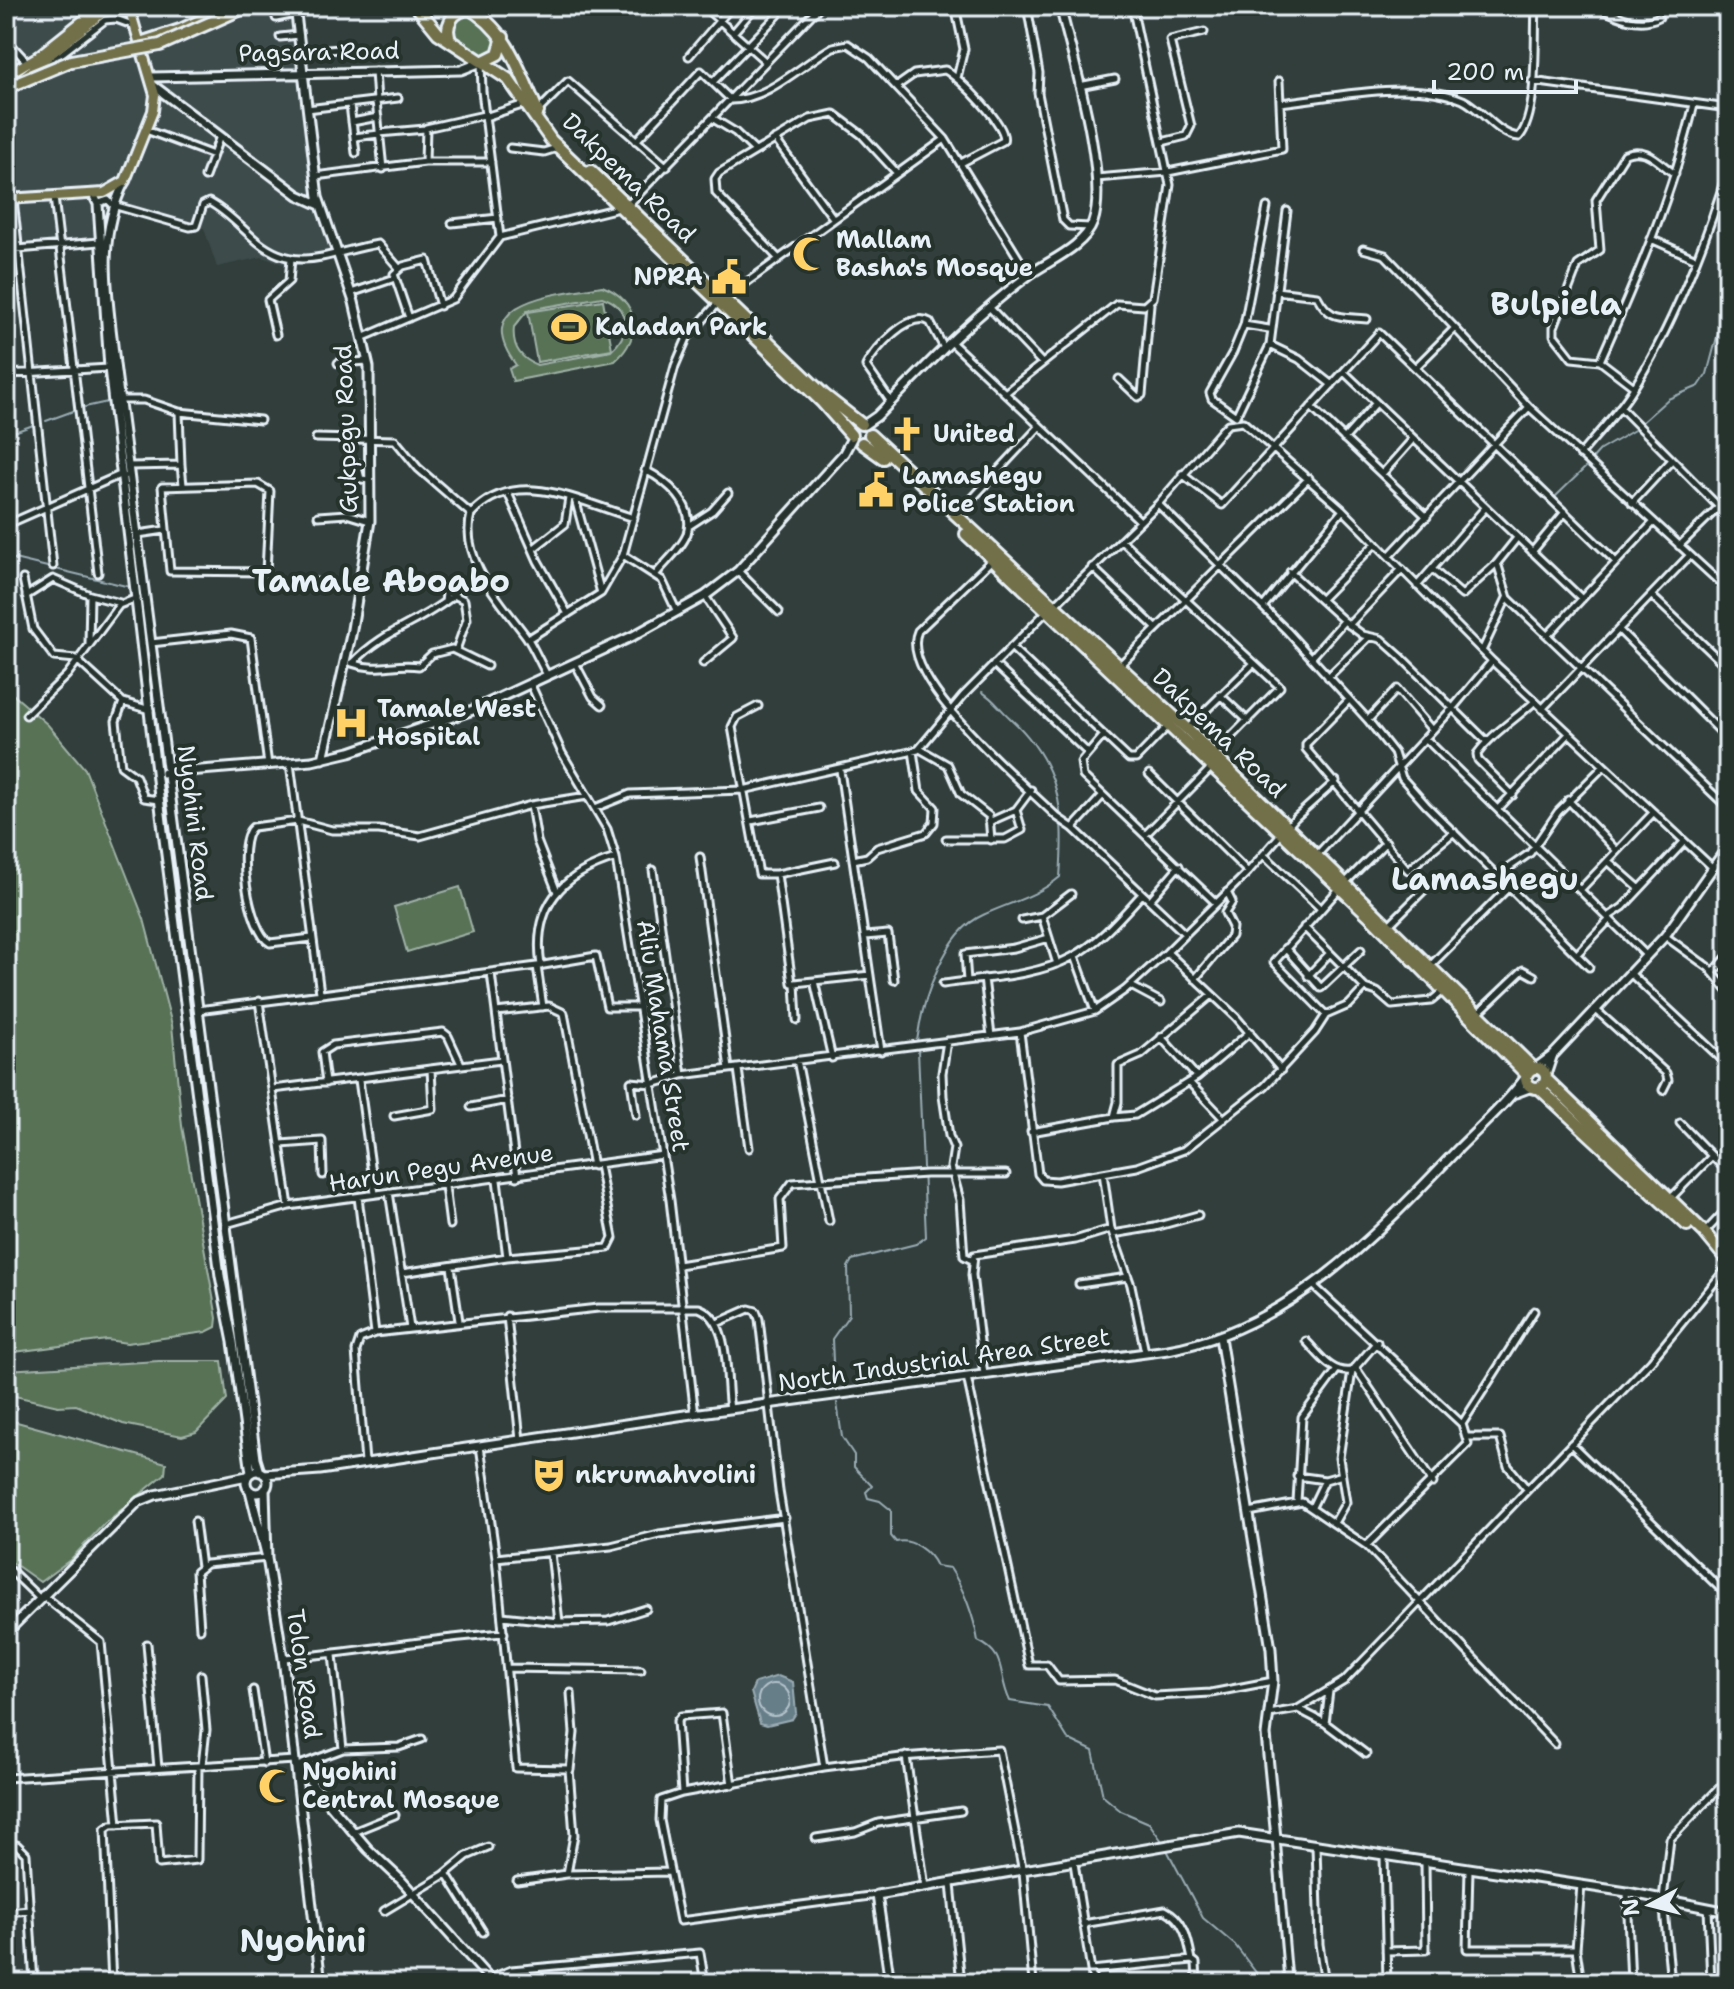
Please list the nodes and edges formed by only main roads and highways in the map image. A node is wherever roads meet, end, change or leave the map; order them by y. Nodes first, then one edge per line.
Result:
1 (101, 6) edge
2 (111, 6) edge
3 (232, 6) edge
4 (248, 6) edge
5 (255, 6) edge
6 (416, 6) edge
7 (1060, 6) edge
8 (130, 7) edge
9 (472, 9) edge
10 (296, 10) edge
11 (503, 37) junction
12 (140, 42) junction
13 (451, 42) junction
14 (144, 55) junction
15 (483, 62) junction
16 (303, 72) junction
17 (6, 75) edge
18 (6, 81) edge
19 (153, 82) junction
20 (6, 90) edge
21 (125, 181) junction
22 (93, 194) junction
23 (10, 199) edge
24 (320, 205) junction
25 (624, 207) junction
26 (861, 434) junction
27 (1051, 608) junction
28 (323, 759) junction
29 (1213, 760) junction
30 (168, 773) junction
31 (158, 774) junction
32 (1286, 829) junction
33 (175, 830) junction
34 (163, 831) junction
35 (1728, 846) edge
36 (1343, 885) junction
37 (1535, 1077) junction
38 (1646, 1182) junction
39 (1714, 1246) junction
40 (1728, 1263) edge
41 (1220, 1337) junction
42 (262, 1473) junction
43 (291, 1473) junction
44 (249, 1475) junction
45 (220, 1484) junction
46 (266, 1487) junction
47 (249, 1490) junction
48 (267, 1558) junction
49 (6, 1633) edge
50 (297, 1763) junction
51 (1276, 1838) junction
52 (1728, 1912) edge
53 (491, 1980) edge
54 (321, 1983) edge
55 (890, 1983) edge

1 - 17 main road
2 - 20 main road
3 - 12 main road
3 - 18 highway, bridge
4 - 20 highway, bridge
5 - 14 main road
6 - 13 highway
7 - 26 main road
8 - 12 main road
9 - 11 highway
9 - 13 highway
10 - 16 main road, Gukpegu Road
11 - 15 highway
11 - 25 highway, Dakpema Road
12 - 14 main road
13 - 15 highway
14 - 19 main road
15 - 16 main road, Pagsara Road
15 - 25 highway, Dakpema Road
16 - 19 main road, Pagsara Road
16 - 24 main road, Gukpegu Road
19 - 21 main road
19 - 24 main road
21 - 22 main road
21 - 30 main road, Nyohini Road
22 - 23 main road
22 - 31 main road, Nyohini Road
24 - 28 main road, Gukpegu Road
25 - 26 highway, Dakpema Road
26 - 27 highway, Dakpema Road
26 - 27 highway, Dakpema Road
26 - 28 main road
27 - 29 highway, Dakpema Road
27 - 29 highway, Dakpema Road
28 - 30 main road
29 - 32 highway, Dakpema Road
30 - 31 main road
30 - 33 main road, Nyohini Road
31 - 34 main road, Nyohini Road
32 - 36 highway, Dakpema Road
32 - 36 highway, Dakpema Road
33 - 34 main road
33 - 42 main road, Nyohini Road
34 - 44 main road, Nyohini Road
35 - 37 main road, North Industrial Area Street
36 - 37 highway, Dakpema Road
36 - 37 highway, Dakpema Road
37 - 38 highway
37 - 41 main road, North Industrial Area Street
38 - 39 highway
38 - 39 highway
39 - 40 highway
41 - 43 main road, North Industrial Area Street
41 - 51 main road
42 - 43 main road, North Industrial Area Street
42 - 44 main road, North Industrial Area Street
42 - 46 main road, Nyohini Road
43 - 46 main road, North Industrial Area Street
44 - 45 main road, North Industrial Area Street
44 - 47 main road, Nyohini Road
45 - 47 main road, North Industrial Area Street
45 - 49 main road
46 - 47 main road, North Industrial Area Street
46 - 48 main road, Nyohini Road
47 - 48 main road, Nyohini Road
48 - 50 main road, Tolon Road
50 - 53 main road
50 - 54 main road, Tolon Road
51 - 52 main road
51 - 55 main road

